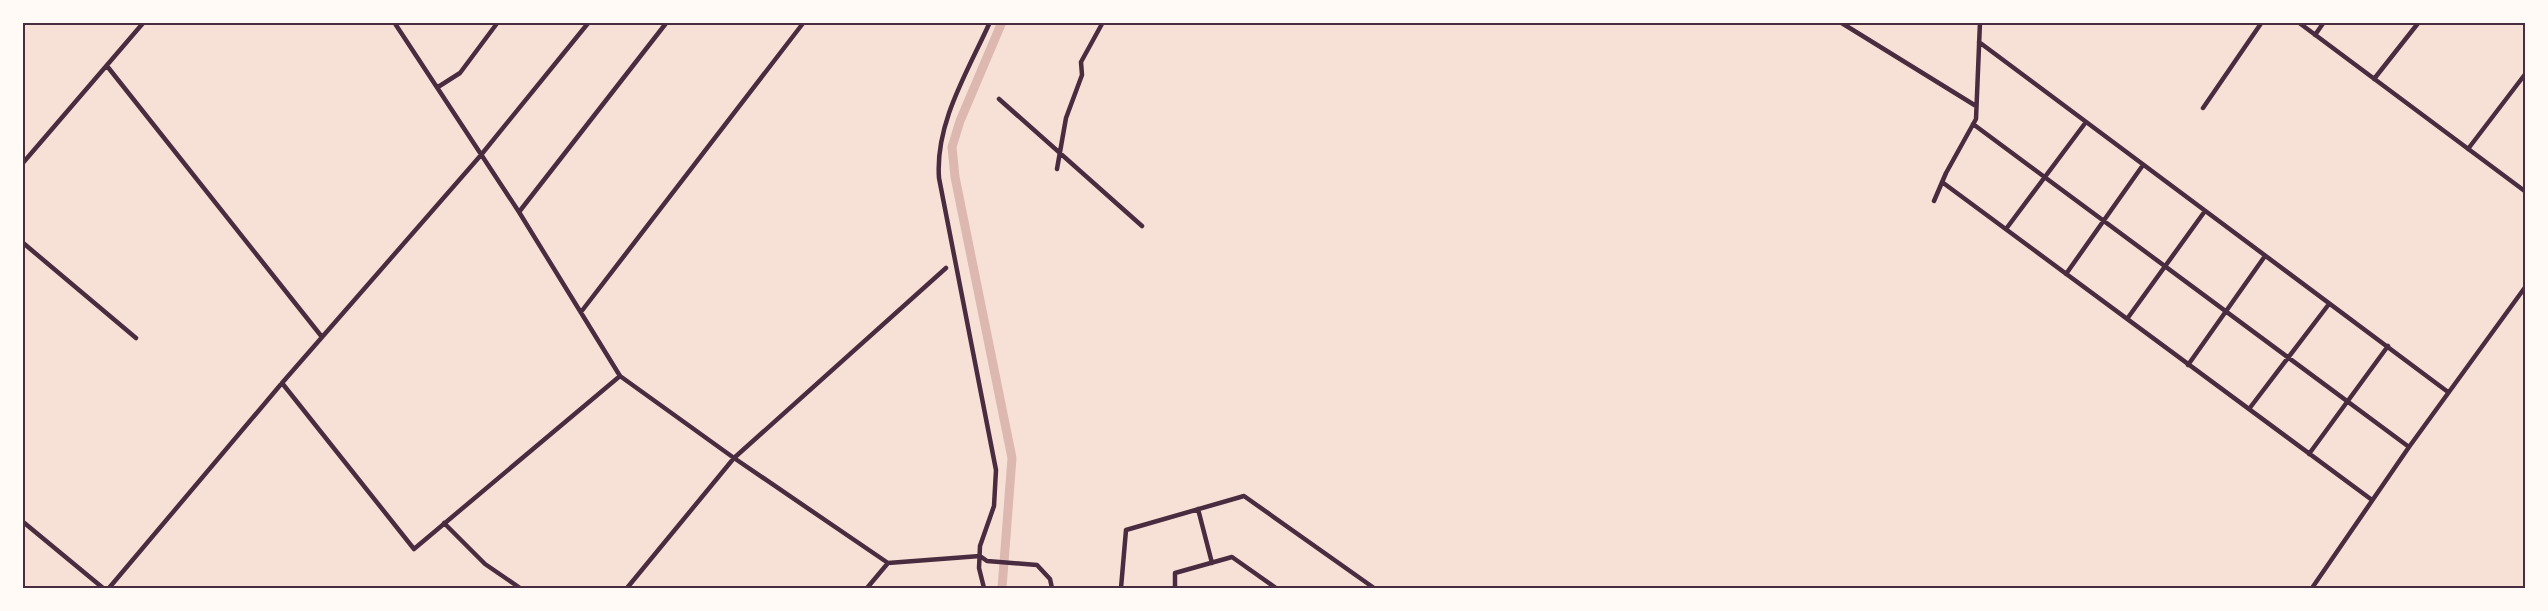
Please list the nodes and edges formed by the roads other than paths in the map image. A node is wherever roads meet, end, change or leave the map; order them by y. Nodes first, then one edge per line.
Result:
1 (144, 22) edge
2 (394, 22) edge
3 (498, 22) edge
4 (589, 22) edge
5 (668, 22) edge
6 (804, 22) edge
7 (990, 22) edge
8 (1103, 22) edge
9 (1839, 22) edge
10 (1980, 22) edge
11 (2262, 22) edge
12 (2298, 22) edge
13 (2324, 22) edge
14 (2419, 22) edge
15 (2315, 35) junction
16 (1979, 42) junction
17 (107, 66) junction
18 (2526, 74) edge
19 (2374, 79) junction
20 (438, 87) junction
21 (999, 99) dead end
22 (1976, 106) junction
23 (2203, 108) dead end
24 (2086, 122) junction
25 (1973, 124) junction
26 (2468, 149) junction
27 (1060, 152) junction
28 (481, 155) junction
29 (22, 164) edge
30 (2143, 165) junction
31 (1057, 169) dead end
32 (2045, 177) junction
33 (1942, 182) junction
34 (2526, 192) edge
35 (1934, 201) dead end
36 (2205, 211) junction
37 (519, 212) junction
38 (2104, 220) junction
39 (1142, 226) dead end
40 (2006, 229) junction
41 (22, 242) edge
42 (2265, 256) junction
43 (2164, 267) junction
44 (946, 268) dead end
45 (2066, 274) junction
46 (2526, 286) edge
47 (2329, 304) junction
48 (2224, 311) junction
49 (581, 312) junction
50 (2127, 319) junction
51 (322, 337) junction
52 (136, 338) dead end
53 (2388, 346) junction
54 (2287, 357) junction
55 (2188, 365) junction
56 (620, 376) junction
57 (282, 383) junction
58 (2448, 392) junction
59 (2348, 402) junction
60 (2249, 409) junction
61 (2409, 447) junction
62 (2309, 454) junction
63 (734, 458) junction
64 (2372, 500) junction
65 (1198, 509) junction
66 (22, 521) edge
67 (444, 523) junction
68 (980, 556) junction
69 (888, 563) junction
70 (1212, 563) junction
71 (103, 588) edge
72 (109, 588) edge
73 (520, 588) edge
74 (627, 588) edge
75 (867, 588) edge
76 (984, 588) edge
77 (1052, 588) edge
78 (1121, 588) edge
79 (1174, 588) edge
80 (1276, 588) edge
81 (1374, 588) edge
82 (2312, 588) edge

1 - 17 street
2 - 20 street
3 - 20 street
4 - 28 street
5 - 37 street
6 - 49 street
7 - 68 street
8 - 27 street
9 - 22 street
10 - 16 street
11 - 23 street
12 - 15 street
13 - 15 street
14 - 19 street
15 - 19 street
16 - 22 street
16 - 24 street
17 - 29 street
17 - 51 street
18 - 26 street
19 - 26 street
20 - 28 street
21 - 27 street
22 - 25 street
24 - 30 street
24 - 32 street
25 - 32 street
25 - 33 street
26 - 34 street
27 - 31 street
27 - 39 street
28 - 37 street
28 - 51 street
30 - 36 street
30 - 38 street
32 - 38 street
32 - 40 street
33 - 35 street
33 - 40 street
36 - 42 street
36 - 43 street
37 - 49 street
38 - 43 street
38 - 45 street
40 - 45 street
41 - 52 street
42 - 47 street
42 - 48 street
43 - 48 street
43 - 50 street
44 - 63 street
45 - 50 street
46 - 58 street
47 - 53 street
47 - 54 street
48 - 54 street
48 - 55 street
49 - 56 street
50 - 55 street
51 - 57 street
53 - 58 street
53 - 59 street
54 - 59 street
54 - 60 street
55 - 60 street
56 - 63 street
56 - 67 street
57 - 67 street
57 - 72 street
58 - 61 street
59 - 61 street
59 - 62 street
60 - 62 street
61 - 64 street
62 - 64 street
63 - 69 street
63 - 74 street
64 - 82 street
65 - 70 street
65 - 78 street
65 - 81 street
66 - 71 street
67 - 73 street
68 - 69 street
68 - 76 street
68 - 77 street
69 - 75 street
70 - 79 street
70 - 80 street

